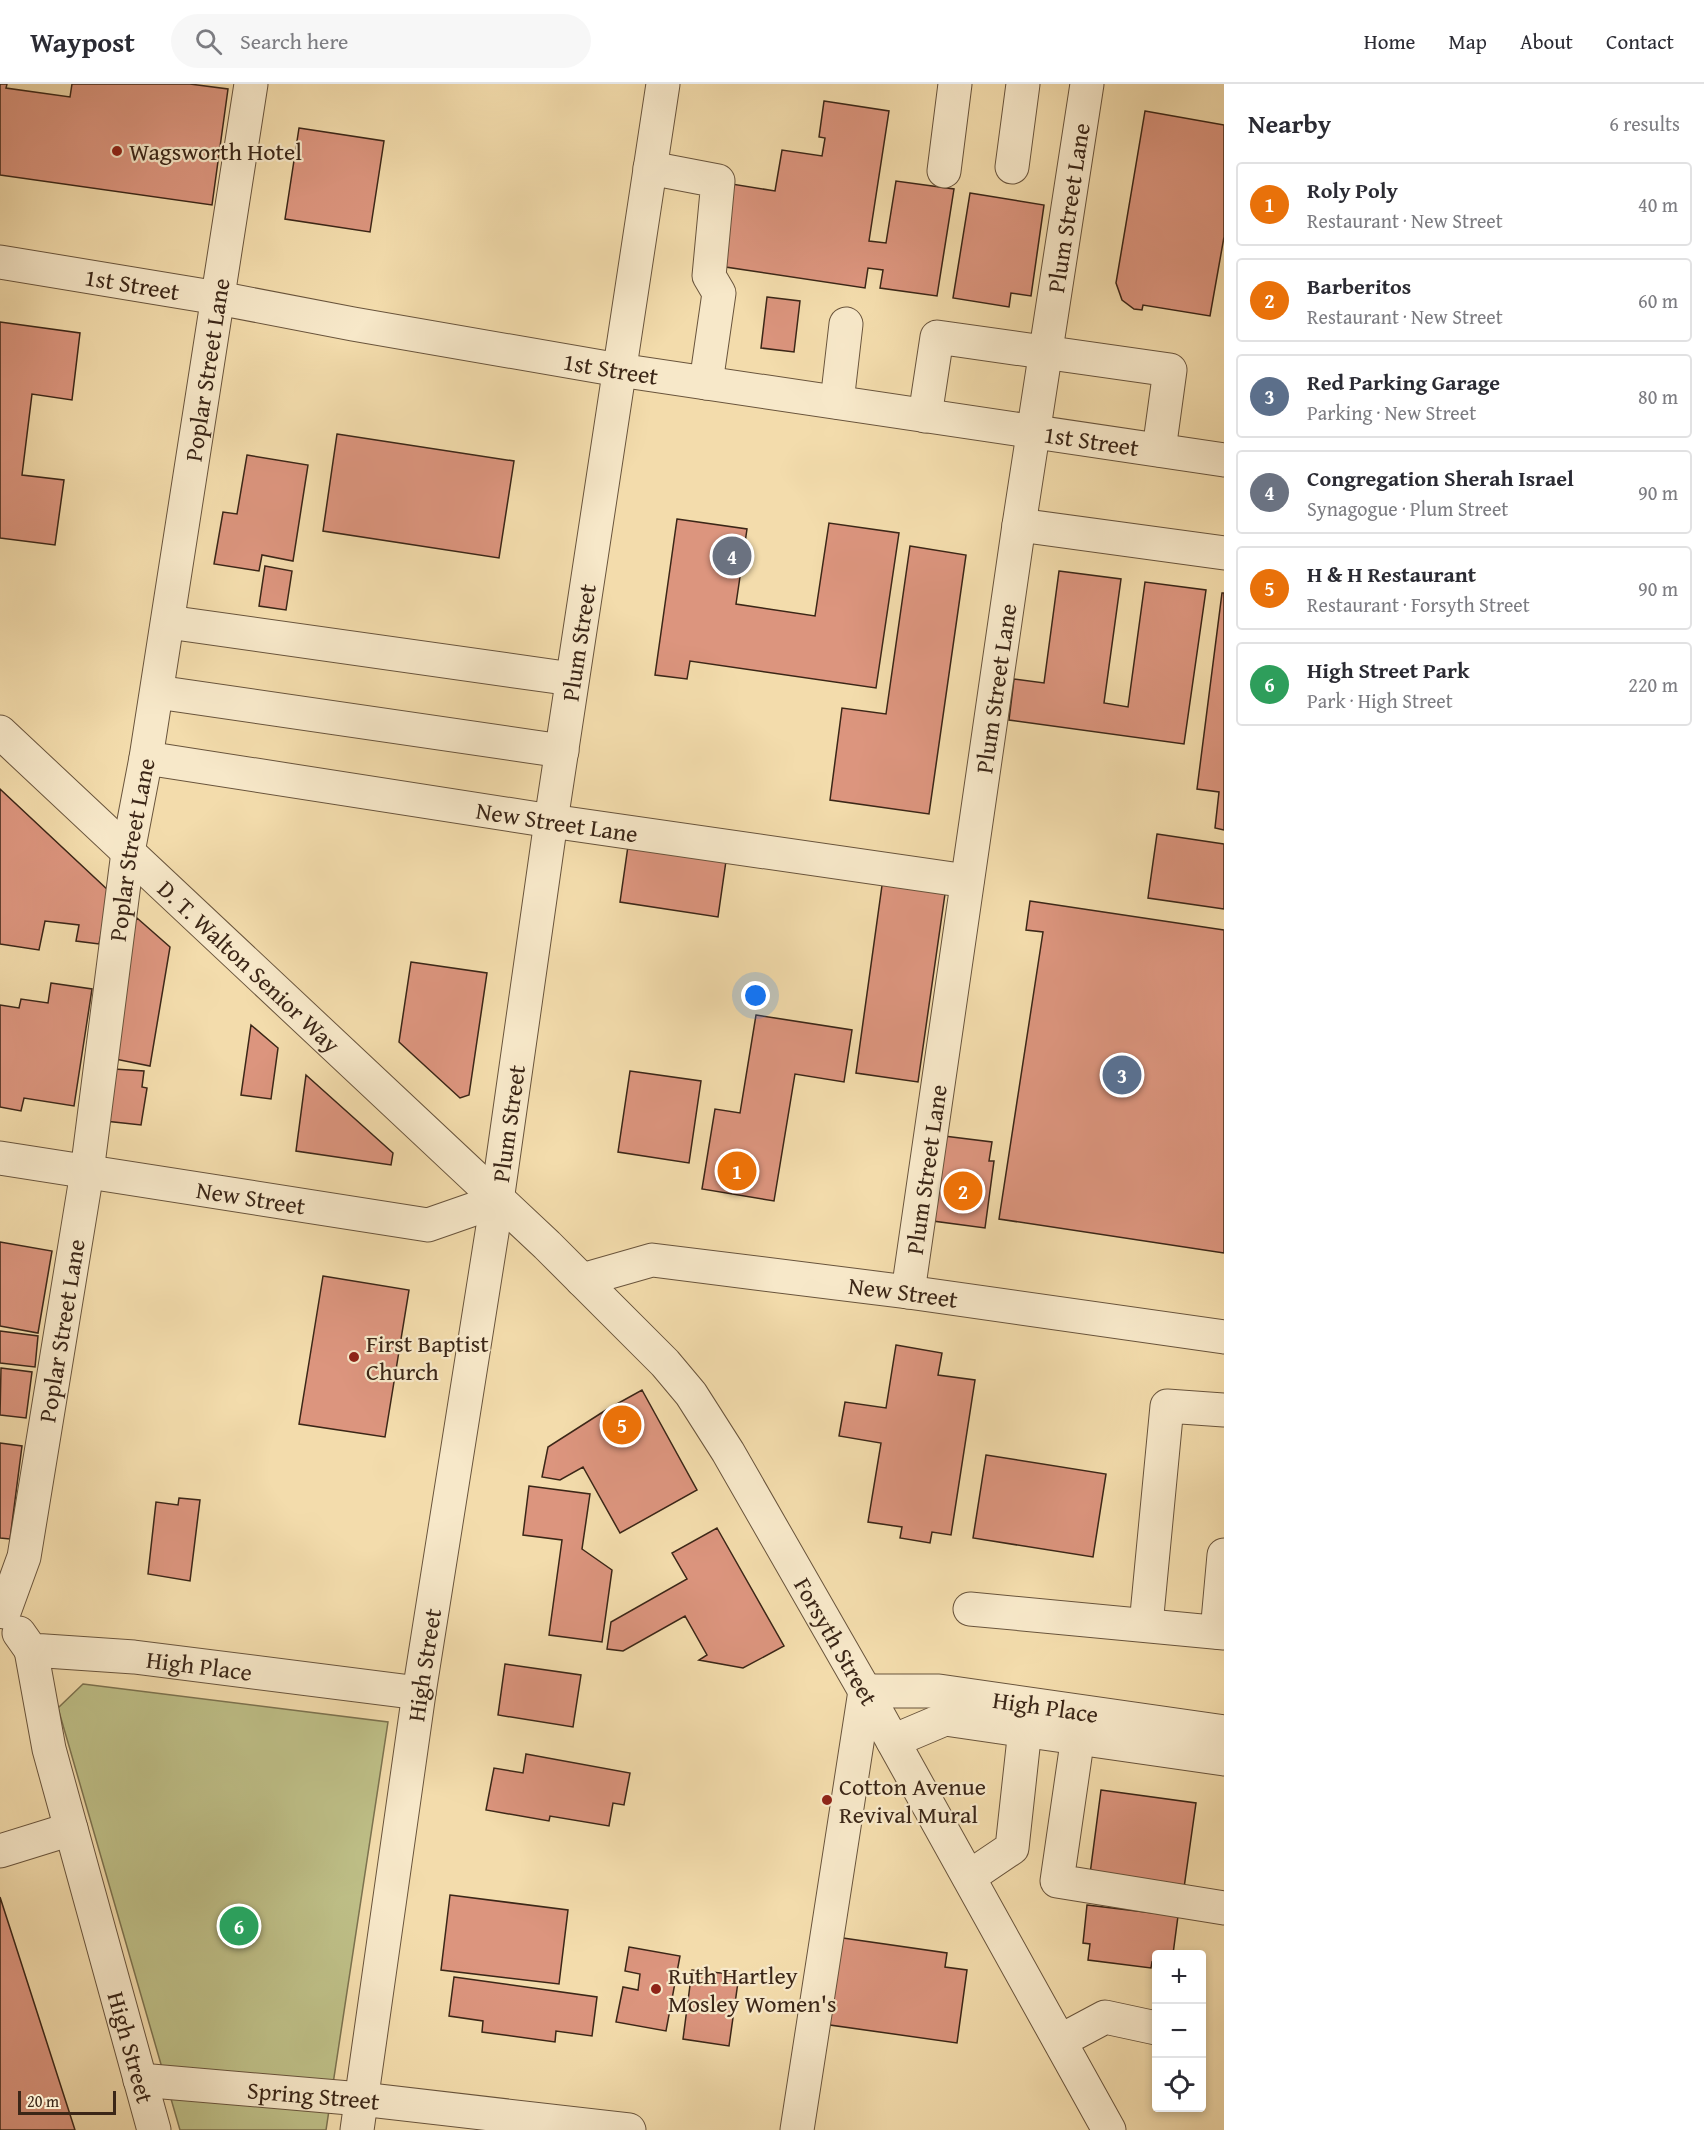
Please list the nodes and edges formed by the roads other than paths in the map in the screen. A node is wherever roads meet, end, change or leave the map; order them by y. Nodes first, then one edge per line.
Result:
1 (250, 84) edge
2 (663, 84) edge
3 (956, 84) edge
4 (1023, 84) edge
5 (1087, 84) edge
6 (1012, 167) dead end
7 (650, 168) junction
8 (944, 171) dead end
9 (0, 262) edge
10 (218, 298) junction
11 (846, 324) dead end
12 (1046, 351) junction
13 (619, 370) junction
14 (706, 383) junction
15 (837, 402) junction
16 (925, 416) junction
17 (1034, 432) junction
18 (1158, 450) junction
19 (1224, 460) edge
20 (1019, 525) junction
21 (1224, 554) edge
22 (168, 622) junction
23 (572, 679) junction
24 (157, 692) junction
25 (0, 732) edge
26 (562, 751) junction
27 (146, 758) junction
28 (551, 821) junction
29 (128, 852) junction
30 (967, 881) junction
31 (0, 1158) edge
32 (87, 1172) junction
33 (497, 1201) junction
34 (582, 1280) junction
35 (908, 1292) junction
36 (1224, 1337) edge
37 (1224, 1410) edge
38 (1224, 1555) edge
39 (970, 1609) dead end
40 (2, 1610) edge
41 (1146, 1625) junction
42 (1220, 1633) edge
43 (31, 1650) junction
44 (865, 1691) junction
45 (419, 1693) junction
46 (1025, 1729) junction
47 (1224, 1732) edge
48 (1078, 1736) junction
49 (893, 1741) junction
50 (1224, 1759) edge
51 (71, 1829) junction
52 (0, 1851) edge
53 (969, 1877) junction
54 (1224, 1908) edge
55 (1152, 2027) edge
56 (1060, 2041) junction
57 (140, 2080) junction
58 (359, 2114) edge
59 (154, 2130) edge
60 (629, 2130) edge
61 (797, 2130) edge
62 (1109, 2130) edge

1 - 10 street, Poplar Street Lane
2 - 7 street, Plum Street
3 - 8 street
4 - 6 street
5 - 12 street, Plum Street Lane
7 - 13 street, Plum Street
7 - 14 street
9 - 10 street, 1st Street
10 - 13 street, 1st Street
10 - 22 street, Poplar Street Lane
11 - 15 street
12 - 16 street
12 - 17 street, Plum Street Lane
12 - 18 street
13 - 14 street, 1st Street
13 - 23 street, Plum Street
14 - 15 street, 1st Street
15 - 16 street, 1st Street
16 - 17 street, 1st Street
17 - 18 street, 1st Street
17 - 20 street, Plum Street Lane
18 - 19 street, 1st Street
20 - 21 street
20 - 30 street, Plum Street Lane
22 - 23 street
22 - 24 street, Poplar Street Lane
23 - 26 street, Plum Street
24 - 26 street
24 - 27 street, Poplar Street Lane
25 - 29 street, D. T. Walton Senior Way
26 - 28 street, Plum Street
27 - 28 street, New Street Lane
27 - 29 street, Poplar Street Lane
28 - 30 street, New Street Lane
28 - 33 street, Plum Street
29 - 32 street, Poplar Street Lane
29 - 33 street, D. T. Walton Senior Way
30 - 35 street, Plum Street Lane
31 - 32 street, New Street
32 - 33 street, New Street
32 - 40 street, Poplar Street Lane
33 - 34 street, Forsyth Street
33 - 45 street, High Street
34 - 35 street, New Street
34 - 44 street, Forsyth Street
35 - 36 street, New Street
37 - 41 street
38 - 42 street
39 - 41 street
40 - 43 street
41 - 42 street
43 - 45 street, High Place
43 - 51 street, High Street
44 - 47 street, High Place
44 - 49 street, Forsyth Street
44 - 61 street
45 - 58 street, High Street
46 - 48 street
46 - 49 street
46 - 53 street
48 - 50 street
48 - 54 street
49 - 53 street, Forsyth Street
51 - 52 street
51 - 57 street, High Street
53 - 56 street, Forsyth Street
55 - 56 street
56 - 62 street, Forsyth Street
57 - 58 street, Spring Street
57 - 59 street, High Street
58 - 60 street, Spring Street

